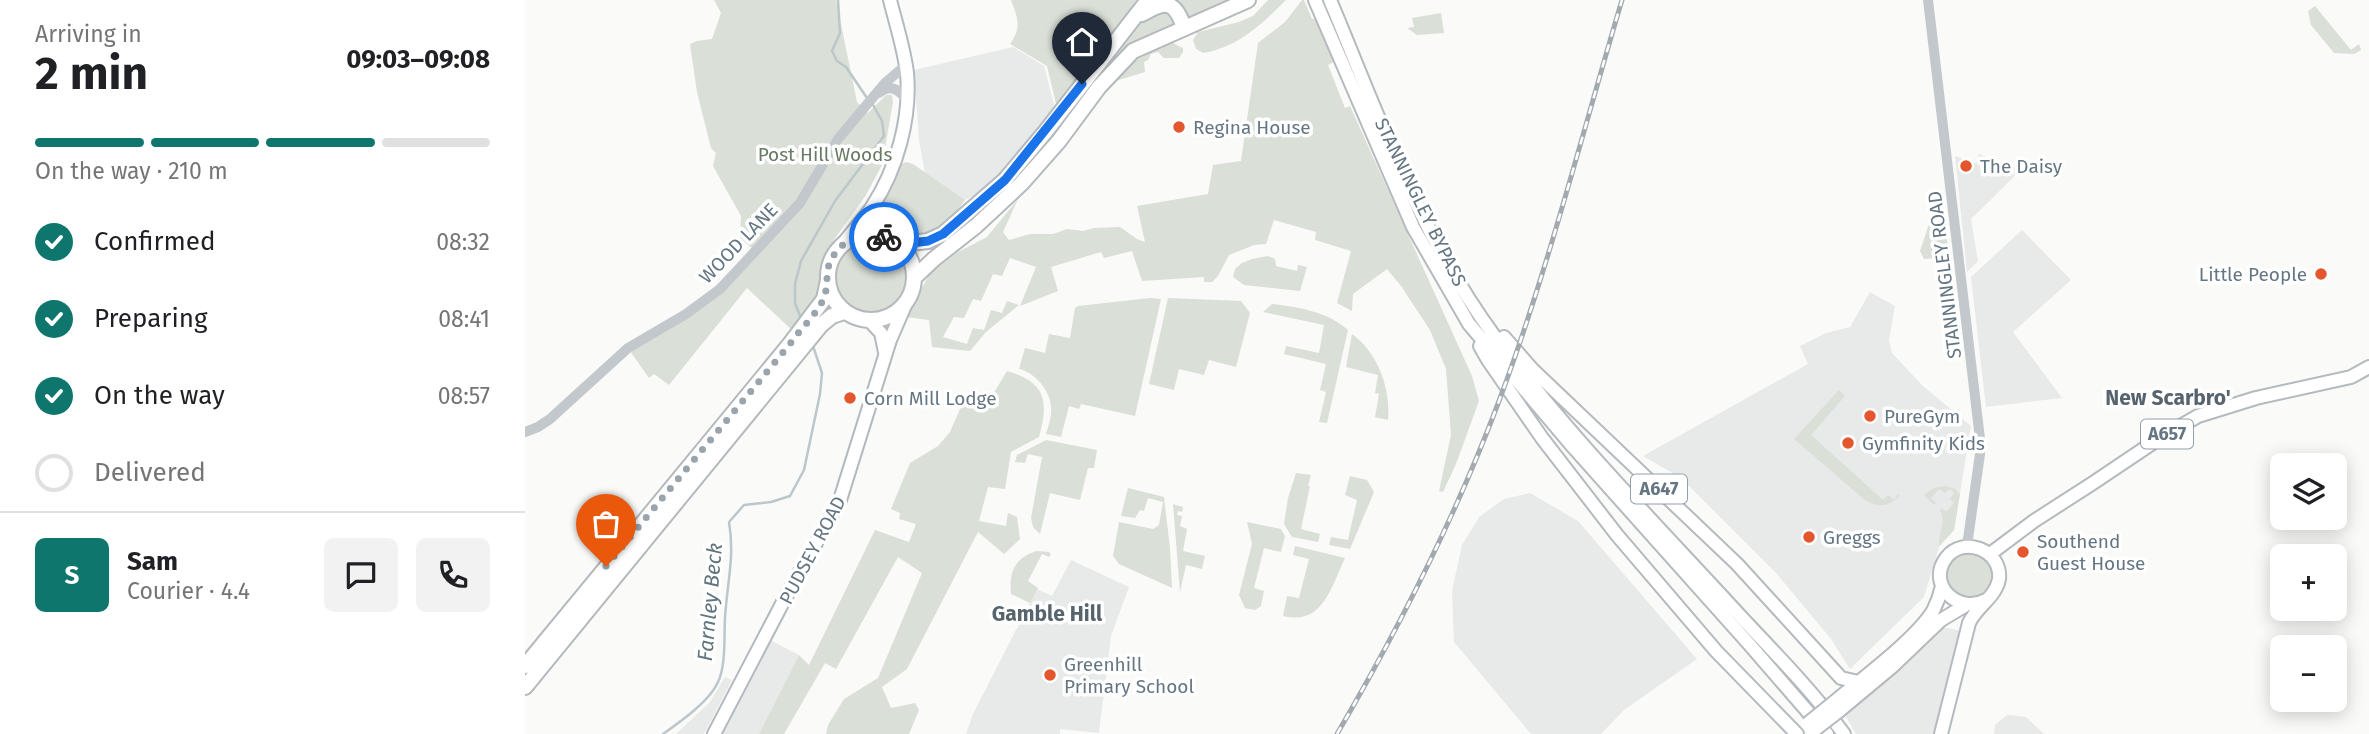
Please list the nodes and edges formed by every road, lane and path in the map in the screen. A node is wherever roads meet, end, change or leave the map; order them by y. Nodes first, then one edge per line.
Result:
1 (890, 0) edge
2 (1147, 0) edge
3 (1248, 0) edge
4 (1315, 0) edge
5 (1331, 0) edge
6 (1928, 0) edge
7 (1129, 26) junction
8 (1184, 27) junction
9 (906, 65) junction
10 (877, 94) junction
11 (907, 100) junction
12 (873, 206) junction
13 (881, 236) junction
14 (842, 245) junction
15 (915, 277) junction
16 (828, 280) junction
17 (1462, 289) junction
18 (906, 303) junction
19 (844, 312) junction
20 (818, 318) junction
21 (867, 319) junction
22 (1469, 324) junction
23 (885, 356) junction
24 (782, 364) junction
25 (2369, 367) edge
26 (525, 432) edge
27 (1967, 546) junction
28 (1990, 554) junction
29 (1942, 586) junction
30 (1986, 600) junction
31 (1966, 605) junction
32 (525, 666) edge
33 (1858, 682) junction
34 (525, 687) edge
35 (1836, 707) junction
36 (1810, 730) edge
37 (714, 734) edge
38 (1796, 734) edge
39 (1827, 734) edge
40 (1844, 734) edge
41 (1941, 734) edge

1 - 9 main road
2 - 7 highway
3 - 8 highway
4 - 22 main road, STANNINGLEY BYPASS / A647
5 - 17 main road, STANNINGLEY BYPASS / A647
6 - 27 street, STANNINGLEY ROAD
7 - 8 highway
7 - 13 highway
8 - 15 highway
9 - 10 street, WOOD LANE
9 - 11 main road
10 - 11 street
10 - 26 street, WOOD LANE
11 - 12 main road
12 - 13 main road
12 - 14 main road
13 - 14 highway
13 - 15 highway
14 - 16 highway
15 - 18 highway
16 - 19 highway
16 - 20 highway
17 - 33 main road, A647
17 - 40 main road, STANNINGLEY BYPASS / A647
18 - 21 highway
18 - 23 main road, PUDSEY ROAD
19 - 20 highway
19 - 21 highway
20 - 24 highway
20 - 24 highway
21 - 23 main road
22 - 38 main road, A647
22 - 39 main road, STANNINGLEY BYPASS / A647
23 - 37 main road, PUDSEY ROAD
24 - 32 highway
24 - 34 highway
25 - 28 main road, A657
27 - 28 main road
27 - 29 main road
28 - 30 main road
29 - 31 main road
29 - 33 main road
30 - 31 main road
30 - 41 main road
31 - 35 main road
33 - 35 main road
35 - 36 main road, bridge
36 - 38 main road

